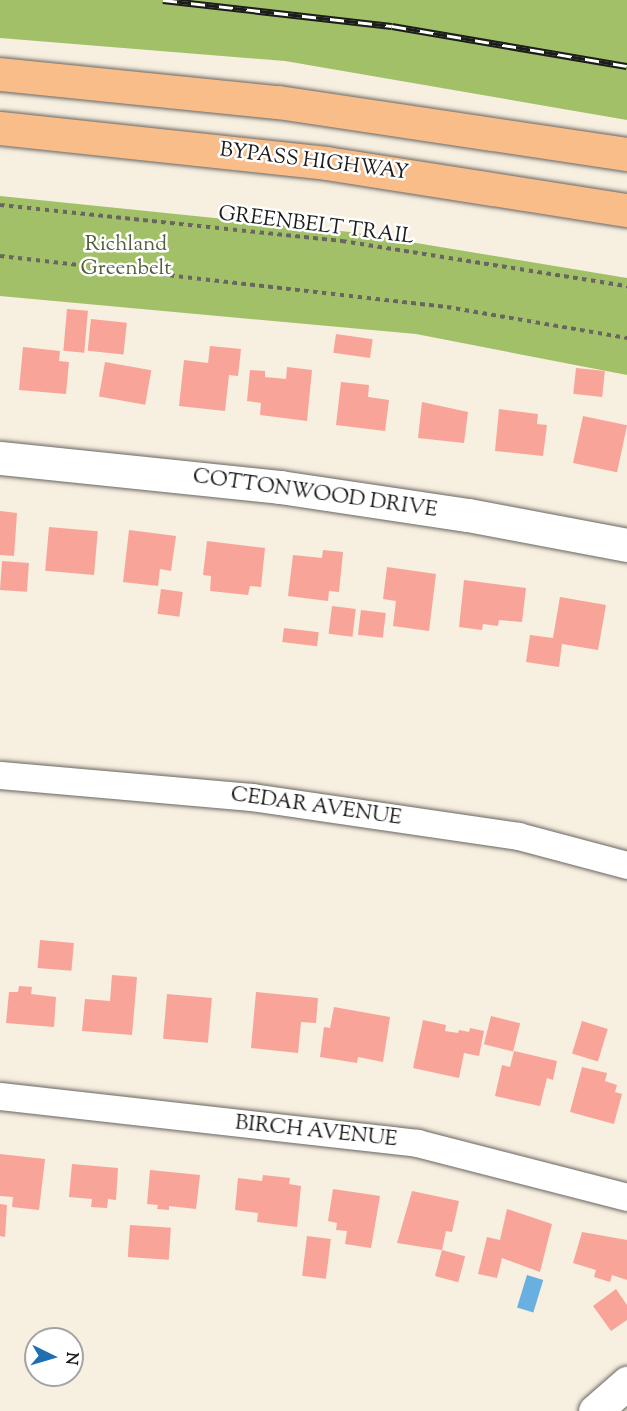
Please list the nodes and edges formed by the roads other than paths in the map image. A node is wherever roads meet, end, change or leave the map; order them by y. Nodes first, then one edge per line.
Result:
1 (0, 74) edge
2 (0, 128) edge
3 (627, 154) edge
4 (627, 210) edge
5 (0, 458) edge
6 (627, 545) edge
7 (0, 775) edge
8 (627, 865) edge
9 (0, 1096) edge
10 (627, 1197) edge
11 (627, 1383) edge
12 (596, 1411) edge

1 - 3 highway
2 - 4 highway, BYPASS HIGHWAY
5 - 6 street, COTTONWOOD DRIVE
7 - 8 street, CEDAR AVENUE
9 - 10 street, BIRCH AVENUE
11 - 12 street

